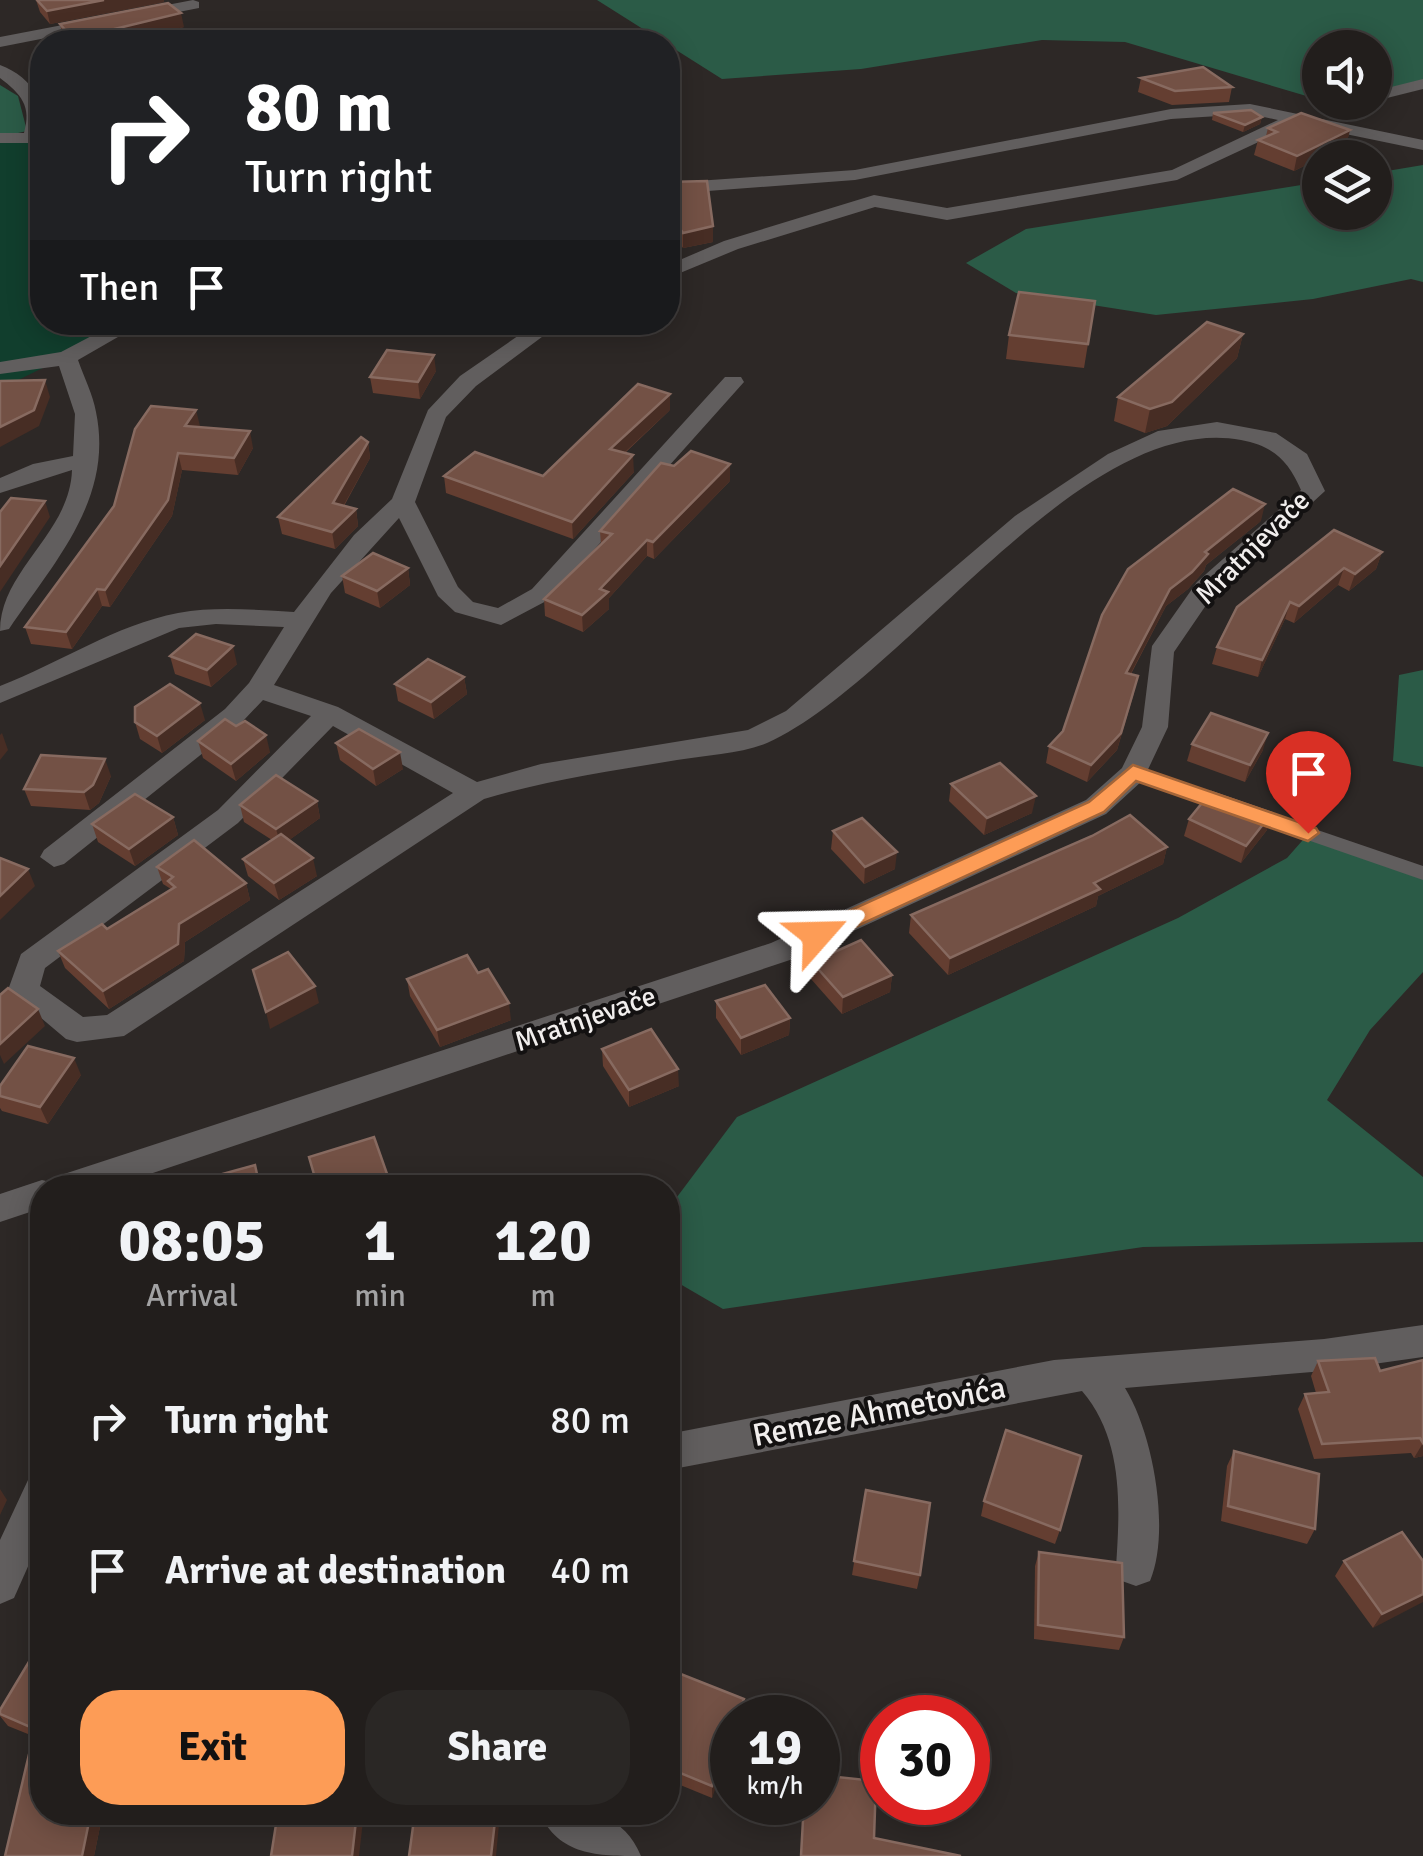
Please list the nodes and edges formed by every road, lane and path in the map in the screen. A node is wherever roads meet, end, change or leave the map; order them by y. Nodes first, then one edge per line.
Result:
1 (193, 5) dead end
2 (63, 30) edge
3 (30, 36) edge
4 (0, 42) edge
5 (0, 70) edge
6 (1423, 84) edge
7 (30, 92) edge
8 (1392, 92) edge
9 (1302, 106) edge
10 (1250, 109) junction
11 (1296, 118) junction
12 (0, 138) edge
13 (30, 140) edge
14 (1423, 145) edge
15 (855, 175) junction
16 (680, 187) edge
17 (874, 200) junction
18 (680, 267) edge
19 (110, 335) edge
20 (530, 335) edge
21 (67, 358) junction
22 (0, 368) edge
23 (732, 382) dead end
24 (84, 462) junction
25 (0, 486) edge
26 (403, 502) junction
27 (298, 620) junction
28 (0, 623) edge
29 (258, 690) junction
30 (0, 695) edge
31 (329, 713) junction
32 (1133, 772) junction
33 (474, 792) junction
34 (54, 857) dead end
35 (1423, 873) edge
36 (103, 1175) edge
37 (30, 1198) edge
38 (0, 1208) edge
39 (1423, 1341) edge
40 (1091, 1375) junction
41 (680, 1450) edge
42 (30, 1519) edge
43 (1136, 1568) dead end
44 (0, 1584) edge
45 (578, 1825) edge
46 (618, 1856) edge

1 - 2 street
3 - 4 street
5 - 7 street
6 - 8 street
9 - 10 street
10 - 11 street
10 - 15 street
11 - 14 street
11 - 17 street
12 - 13 street
15 - 16 street
15 - 17 street
17 - 18 street
19 - 21 street
20 - 26 street
21 - 22 street
21 - 24 street
23 - 26 street
24 - 25 street
24 - 28 street
26 - 27 street
27 - 29 street
27 - 30 street
29 - 31 street
29 - 34 street
31 - 33 street
31 - 33 street, Mratnjevače
32 - 33 street, Mratnjevače
32 - 35 lane
32 - 36 street, Mratnjevače
37 - 38 street
39 - 40 street, Remze Ahmetovića
40 - 41 street, Remze Ahmetovića
40 - 43 street
42 - 44 street
45 - 46 street

